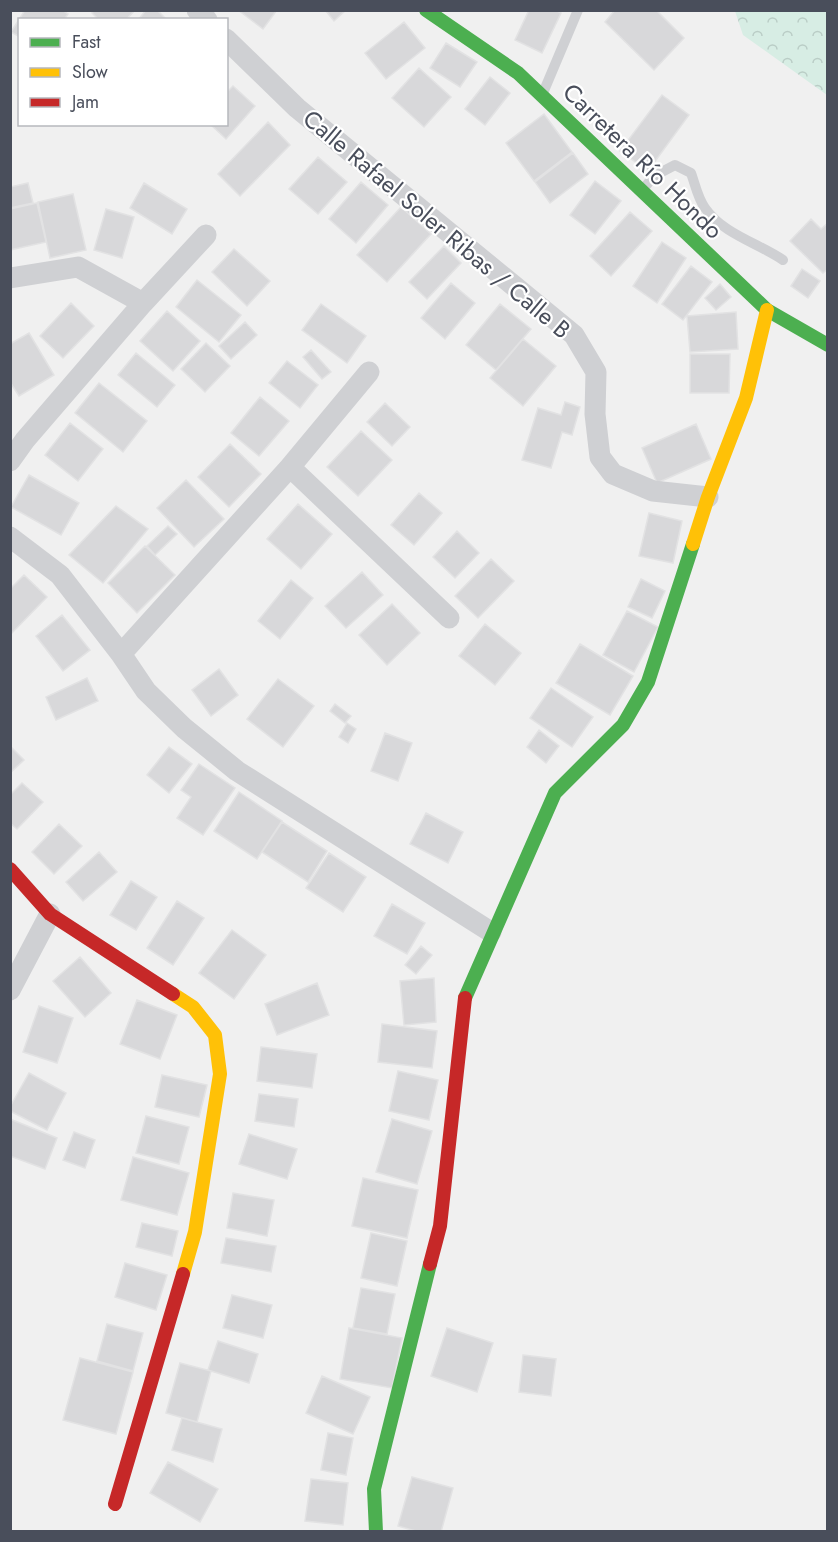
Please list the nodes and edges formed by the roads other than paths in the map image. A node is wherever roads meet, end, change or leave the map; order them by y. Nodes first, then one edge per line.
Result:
1 (426, 10) edge
2 (578, 10) edge
3 (228, 41) edge
4 (542, 96) junction
5 (642, 191) junction
6 (206, 235) dead end
7 (783, 260) dead end
8 (10, 278) edge
9 (143, 303) junction
10 (767, 310) junction
11 (828, 345) edge
12 (369, 372) dead end
13 (10, 461) edge
14 (290, 467) junction
15 (708, 497) junction
16 (10, 537) edge
17 (449, 618) dead end
18 (121, 654) junction
19 (10, 869) edge
20 (50, 914) junction
21 (491, 932) junction
22 (10, 990) edge
23 (115, 1504) dead end
24 (376, 1532) edge

1 - 4 street, Carretera Río Hondo
2 - 4 lane
3 - 15 street, Calle Rafael Soler Ribas / Calle B
4 - 5 street, Carretera Río Hondo
5 - 7 lane
5 - 10 street, Carretera Río Hondo
6 - 9 street
8 - 9 street
9 - 13 street
10 - 11 street, Carretera Río Hondo
10 - 15 street
12 - 14 street
14 - 17 street
14 - 18 street
15 - 21 street
16 - 18 street
18 - 21 street
19 - 20 street
20 - 22 street
20 - 23 street
21 - 24 street

